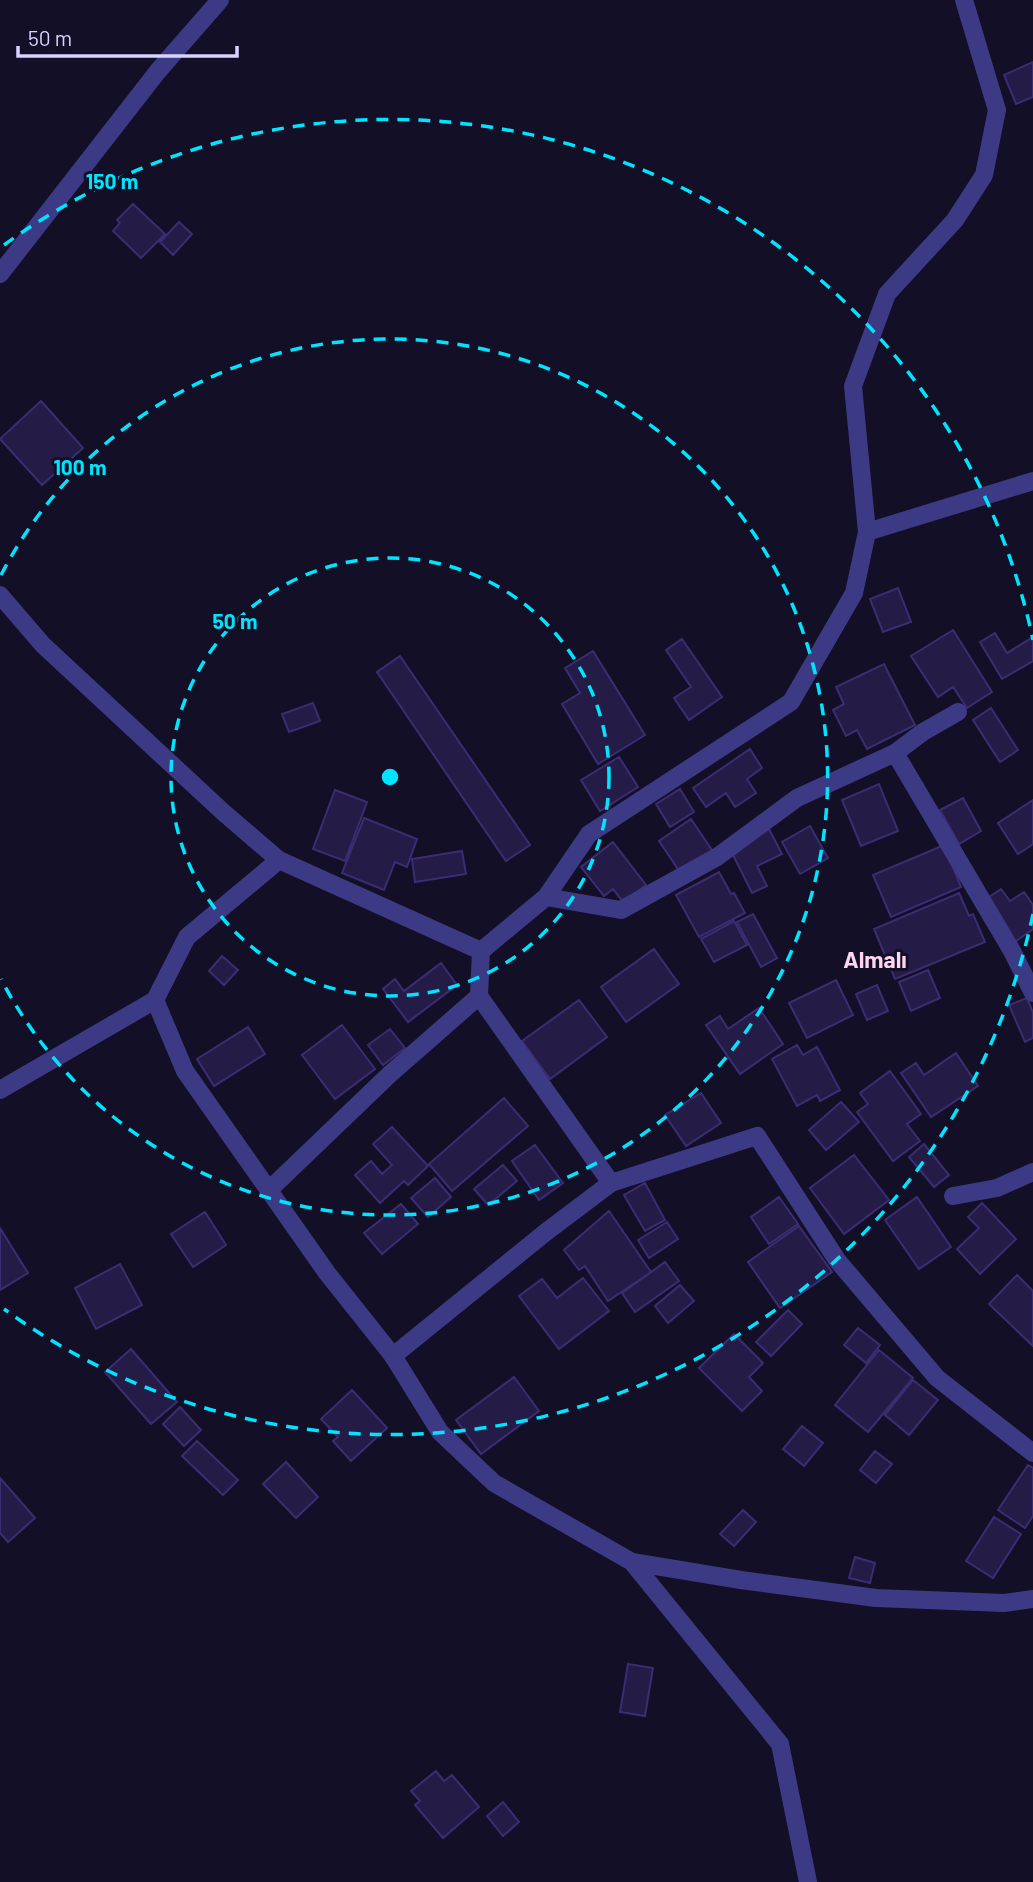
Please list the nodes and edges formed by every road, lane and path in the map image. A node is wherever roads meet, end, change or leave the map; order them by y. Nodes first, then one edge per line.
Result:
1 (220, 0) edge
2 (964, 0) edge
3 (0, 274) edge
4 (1033, 481) edge
5 (867, 532) junction
6 (0, 595) edge
7 (958, 712) dead end
8 (895, 753) junction
9 (279, 860) junction
10 (546, 897) junction
11 (481, 951) junction
12 (1033, 993) edge
13 (479, 996) junction
14 (155, 1000) junction
15 (0, 1090) edge
16 (1033, 1172) edge
17 (611, 1183) junction
18 (269, 1190) junction
19 (953, 1196) dead end
20 (393, 1356) junction
21 (1033, 1453) edge
22 (632, 1562) junction
23 (1033, 1599) edge
24 (808, 1882) edge

1 - 3 street
2 - 5 street
4 - 5 street
5 - 10 street
6 - 9 street
7 - 8 street
8 - 10 street
8 - 12 street
9 - 11 street
9 - 14 street
10 - 11 street
11 - 13 street
13 - 17 street
13 - 18 street
14 - 15 street
14 - 18 street
16 - 19 street
17 - 20 street
17 - 21 street
18 - 20 street
20 - 22 street
22 - 23 street
22 - 24 street

